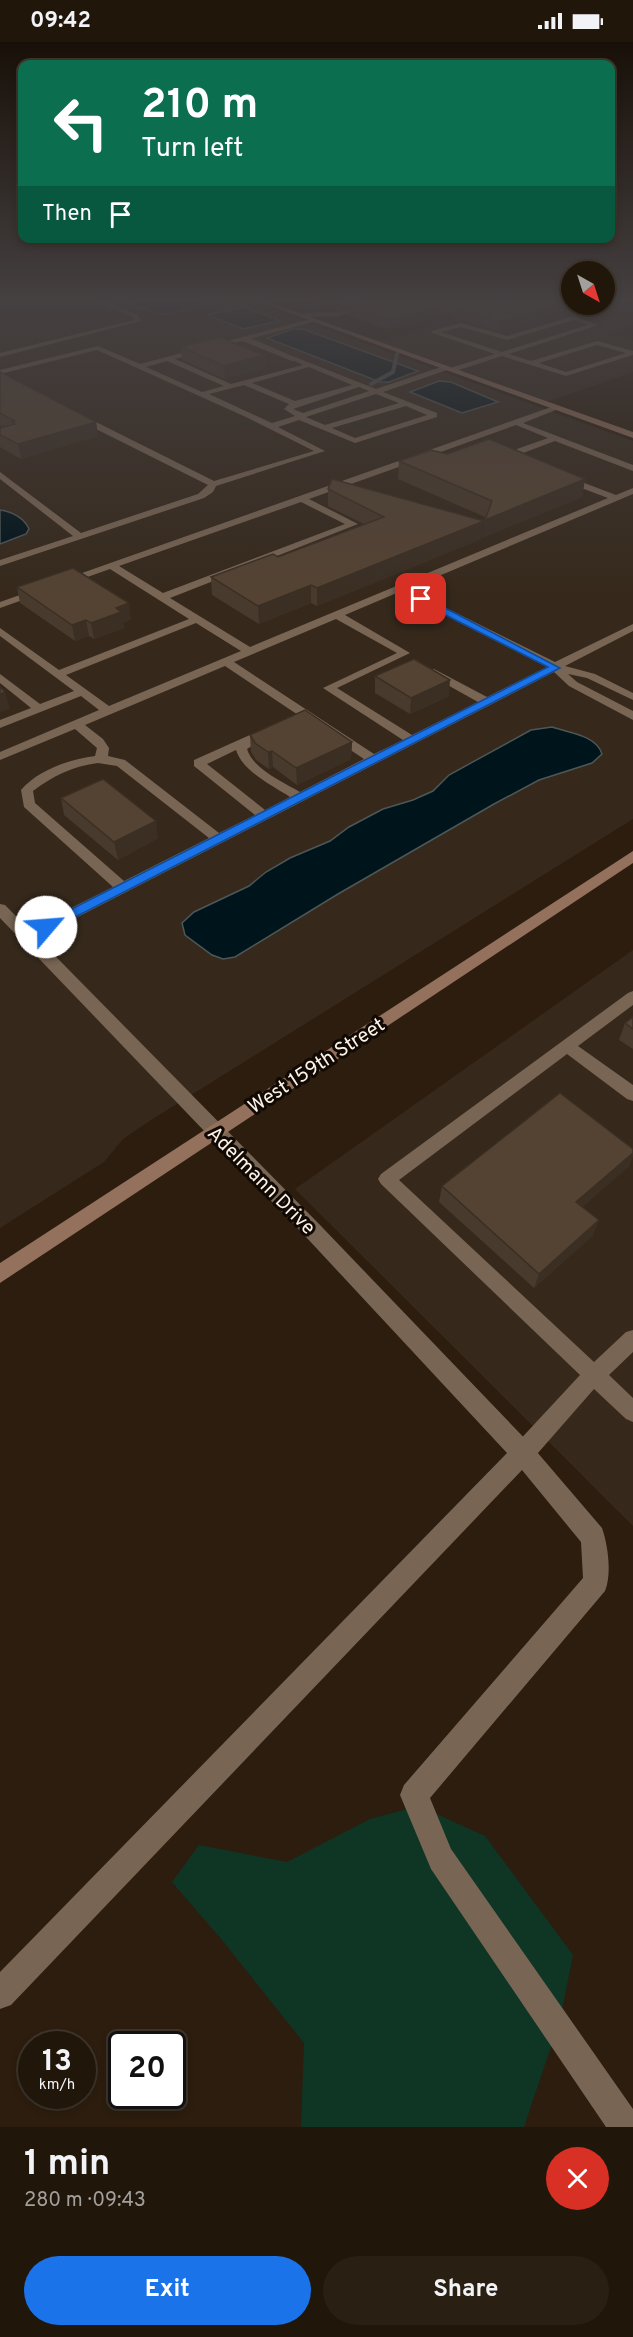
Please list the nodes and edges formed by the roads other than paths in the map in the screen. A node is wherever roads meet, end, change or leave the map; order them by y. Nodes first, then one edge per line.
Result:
1 (211, 398) edge
2 (281, 398) edge
3 (313, 398) edge
4 (358, 398) edge
5 (392, 398) edge
6 (530, 398) edge
7 (294, 404) junction
8 (405, 404) junction
9 (557, 408) junction
10 (68, 411) edge
11 (301, 417) junction
12 (515, 422) junction
13 (272, 426) junction
14 (325, 428) junction
15 (633, 435) edge
16 (555, 438) junction
17 (537, 468) edge
18 (633, 468) edge
19 (548, 472) edge
20 (0, 475) edge
21 (213, 484) junction
22 (633, 491) edge
23 (300, 498) junction
24 (615, 498) junction
25 (79, 536) junction
26 (0, 563) edge
27 (110, 565) junction
28 (400, 589) junction
29 (162, 597) junction
30 (0, 605) edge
31 (337, 615) junction
32 (198, 619) junction
33 (633, 627) edge
34 (0, 631) edge
35 (250, 652) junction
36 (411, 660) junction
37 (226, 662) junction
38 (555, 668) junction
39 (58, 674) junction
40 (0, 677) edge
41 (82, 692) junction
42 (633, 697) edge
43 (487, 702) junction
44 (39, 709) junction
45 (108, 711) junction
46 (633, 716) edge
47 (295, 718) junction
48 (0, 724) edge
49 (77, 724) junction
50 (258, 736) junction
51 (412, 740) junction
52 (0, 756) edge
53 (101, 758) junction
54 (374, 760) junction
55 (300, 798) junction
56 (265, 816) junction
57 (218, 839) junction
58 (633, 856) edge
59 (123, 888) junction
60 (0, 909) edge
61 (26, 937) junction
62 (633, 997) edge
63 (567, 1046) junction
64 (633, 1094) edge
65 (214, 1132) junction
66 (0, 1274) edge
67 (633, 1339) edge
68 (594, 1375) junction
69 (633, 1412) edge
70 (523, 1453) junction
71 (0, 1994) edge
72 (626, 2127) edge

1 - 13 lane
2 - 7 lane
3 - 7 lane
4 - 11 lane
5 - 8 lane
6 - 9 street
7 - 11 lane
8 - 14 lane
8 - 14 lane
9 - 12 lane
9 - 15 street
10 - 21 lane
11 - 13 lane
11 - 14 lane
12 - 16 lane
12 - 23 lane
13 - 21 lane
16 - 17 lane
16 - 18 lane
19 - 24 lane
20 - 25 lane
21 - 25 lane
22 - 24 lane
23 - 27 lane
23 - 29 lane
24 - 28 lane
25 - 26 lane
27 - 29 lane
27 - 30 lane
28 - 31 lane
28 - 38 lane
29 - 32 lane
31 - 35 lane
31 - 36 lane
32 - 35 lane
32 - 39 lane
33 - 38 lane
34 - 39 lane
35 - 37 lane
36 - 43 lane
36 - 51 lane
37 - 45 lane
37 - 47 lane
38 - 42 lane
38 - 43 lane
38 - 46 lane
39 - 41 lane
40 - 44 lane
41 - 44 lane
41 - 45 lane
43 - 51 lane
44 - 48 lane
45 - 49 lane
47 - 50 lane
47 - 54 lane
49 - 52 lane
49 - 53 lane
50 - 55 lane
50 - 56 lane
51 - 54 lane
53 - 57 lane
53 - 59 lane
54 - 55 lane
55 - 56 lane
56 - 57 lane
57 - 59 lane
58 - 65 street, West 159th Street
59 - 61 lane
60 - 61 street, Adelmann Drive
61 - 65 street, Adelmann Drive
62 - 63 lane
63 - 64 lane
63 - 68 lane
65 - 66 street, West 159th Street
65 - 70 street, Adelmann Drive
67 - 68 lane
68 - 69 lane
68 - 70 lane
70 - 71 street
70 - 72 street, Adelmann Drive

